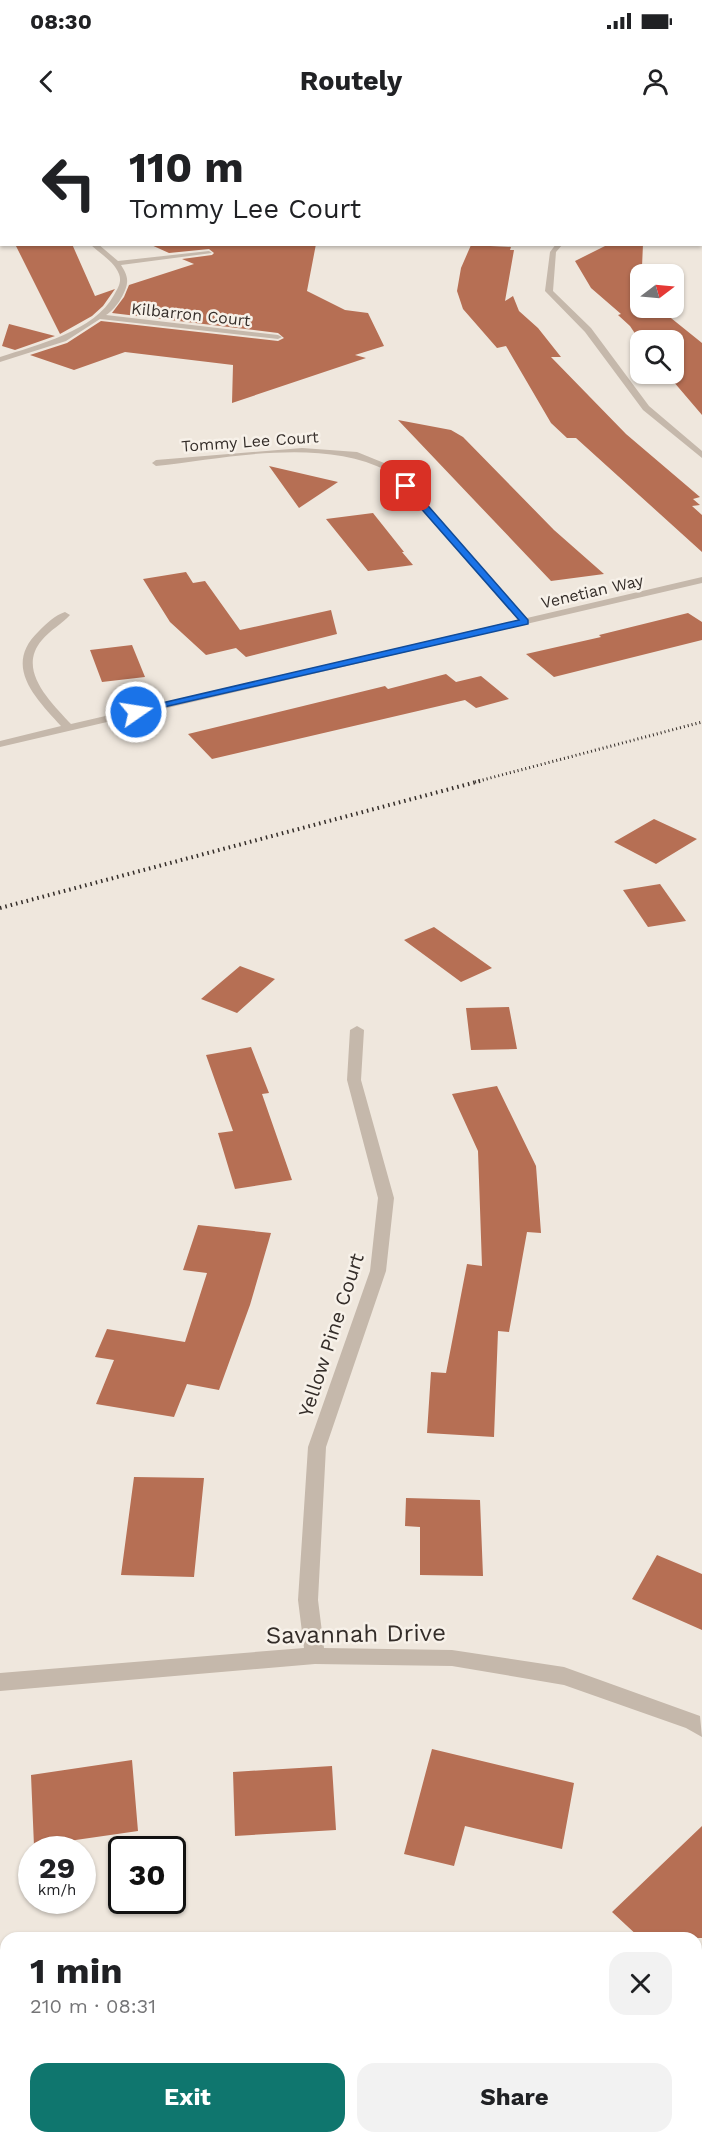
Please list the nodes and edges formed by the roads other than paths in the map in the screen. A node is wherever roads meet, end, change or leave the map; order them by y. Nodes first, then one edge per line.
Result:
1 (96, 246) edge
2 (558, 246) edge
3 (209, 253) dead end
4 (116, 262) junction
5 (100, 317) junction
6 (278, 337) dead end
7 (0, 360) edge
8 (702, 455) edge
9 (156, 462) dead end
10 (701, 581) edge
11 (65, 615) dead end
12 (525, 622) junction
13 (68, 728) junction
14 (0, 744) edge
15 (357, 1030) dead end
16 (315, 1656) junction
17 (0, 1682) edge
18 (702, 1728) edge

1 - 4 street
2 - 8 street
3 - 4 street
4 - 5 street
5 - 6 street, Kilbarron Court
5 - 7 street
9 - 12 street, Tommy Lee Court
10 - 12 street, Venetian Way
11 - 13 street
12 - 13 street, Venetian Way
13 - 14 street, Venetian Way
15 - 16 street, Yellow Pine Court
16 - 17 street, Savannah Drive
16 - 18 street, Savannah Drive

